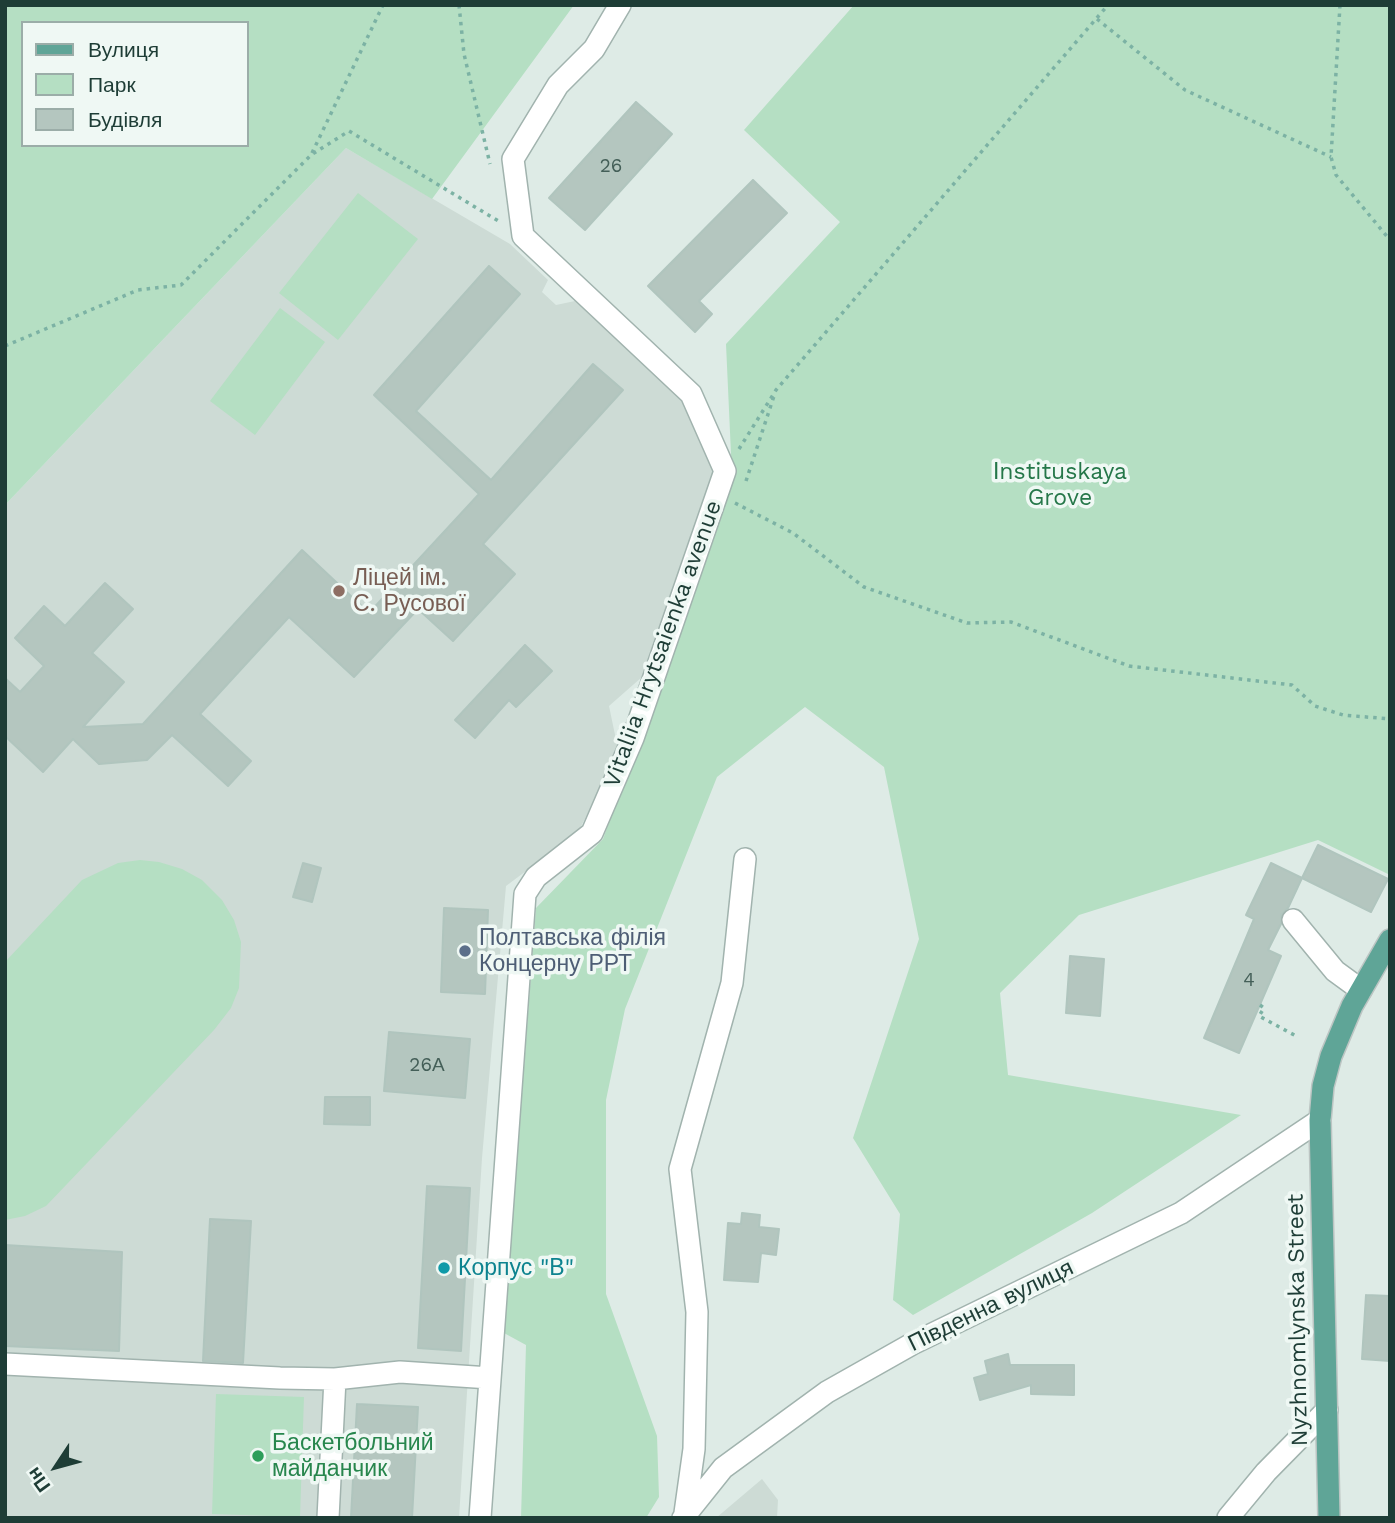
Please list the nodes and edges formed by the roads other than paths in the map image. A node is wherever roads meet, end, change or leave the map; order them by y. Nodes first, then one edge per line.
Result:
1 (620, 5) edge
2 (746, 859) dead end
3 (1293, 920) dead end
4 (1390, 940) edge
5 (1361, 990) junction
6 (1320, 1120) junction
7 (5, 1364) edge
8 (490, 1378) junction
9 (335, 1379) junction
10 (1326, 1410) junction
11 (684, 1516) edge
12 (328, 1518) edge
13 (480, 1518) edge
14 (1228, 1518) edge
15 (1329, 1518) edge

1 - 8 street, Vitaliia Hrytsaienka avenue
2 - 11 street
3 - 5 street
4 - 5 main road, Nyzhnomlynska Street
5 - 6 main road, Nyzhnomlynska Street
6 - 10 main road, Nyzhnomlynska Street
6 - 11 street, Південна вулиця
7 - 9 street
8 - 9 street
8 - 13 street, Vitaliia Hrytsaienka avenue
9 - 12 street
10 - 14 street
10 - 15 main road, Nyzhnomlynska Street

